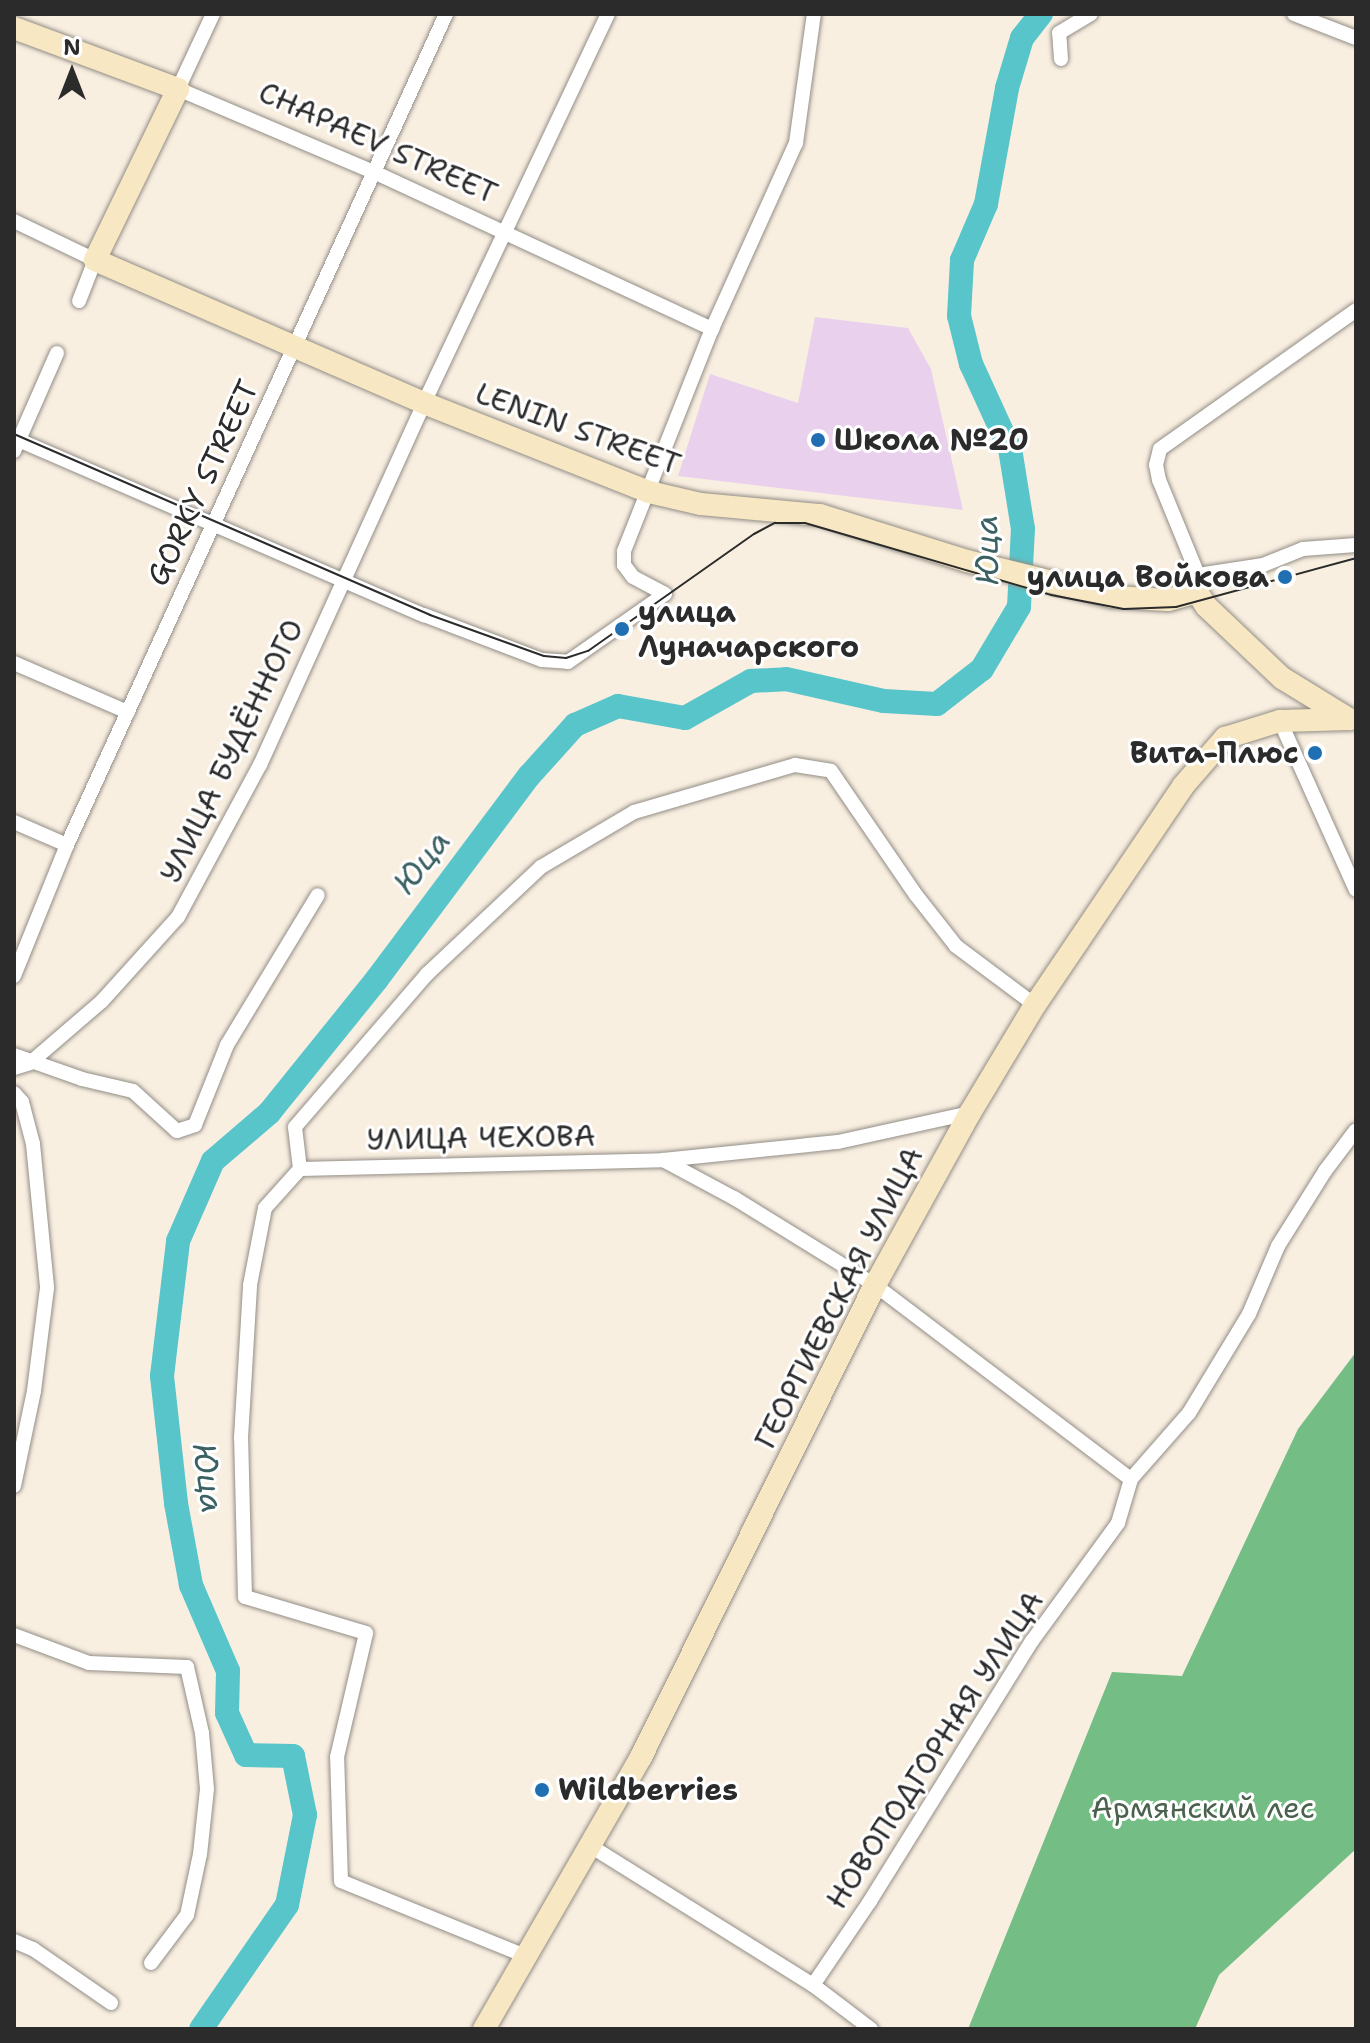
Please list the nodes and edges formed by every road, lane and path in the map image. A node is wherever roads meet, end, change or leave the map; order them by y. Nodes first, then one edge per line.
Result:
1 (213, 14) edge
2 (446, 14) edge
3 (608, 14) edge
4 (1091, 14) edge
5 (1294, 14) edge
6 (812, 15) edge
7 (14, 28) edge
8 (1356, 38) edge
9 (1061, 59) dead end
10 (178, 89) junction
11 (374, 172) junction
12 (14, 221) edge
13 (506, 231) junction
14 (95, 260) junction
15 (79, 301) dead end
16 (1356, 310) edge
17 (712, 329) junction
18 (295, 346) junction
19 (57, 353) dead end
20 (424, 403) junction
21 (16, 443) edge
22 (649, 492) junction
23 (211, 523) junction
24 (1356, 545) edge
25 (344, 580) junction
26 (1198, 584) junction
27 (14, 663) edge
28 (1282, 678) junction
29 (128, 712) junction
30 (1353, 719) edge
31 (1280, 721) junction
32 (14, 822) edge
33 (67, 845) junction
34 (1356, 890) edge
35 (318, 895) dead end
36 (14, 976) edge
37 (1035, 1005) junction
38 (14, 1055) edge
39 (30, 1063) junction
40 (14, 1068) edge
41 (14, 1093) edge
42 (970, 1113) junction
43 (1356, 1130) edge
44 (663, 1160) junction
45 (300, 1169) junction
46 (875, 1285) junction
47 (1131, 1479) junction
48 (14, 1486) edge
49 (14, 1635) edge
50 (592, 1847) junction
51 (14, 1941) edge
52 (523, 1955) junction
53 (151, 1963) dead end
54 (813, 1985) junction
55 (111, 2003) dead end
56 (484, 2029) edge
57 (871, 2029) edge

1 - 10 street
2 - 11 street, GORKY STREET
3 - 13 street, УЛИЦА БУДЁННОГО
4 - 9 street
5 - 8 street
6 - 17 street
7 - 10 main road, CHAPAEV STREET
10 - 11 street, CHAPAEV STREET
10 - 14 main road
11 - 13 street, CHAPAEV STREET
11 - 18 street, GORKY STREET
12 - 14 street, LENIN STREET
13 - 17 street, CHAPAEV STREET
13 - 20 street, УЛИЦА БУДЁННОГО
14 - 15 street
14 - 18 main road, LENIN STREET
16 - 26 street
17 - 22 street
18 - 20 main road, LENIN STREET
18 - 23 street, GORKY STREET
19 - 21 street
20 - 22 main road, LENIN STREET
20 - 25 street, УЛИЦА БУДЁННОГО
21 - 23 street
22 - 25 street
22 - 26 main road, LENIN STREET
23 - 25 street
23 - 29 street, GORKY STREET
24 - 26 street
25 - 39 street, УЛИЦА БУДЁННОГО
26 - 28 main road
27 - 29 street
28 - 30 main road
28 - 31 main road
29 - 33 street, GORKY STREET
30 - 31 main road, ГЕОРГИЕВСКАЯ УЛИЦА
31 - 34 street
31 - 37 main road, ГЕОРГИЕВСКАЯ УЛИЦА
32 - 33 street
33 - 36 street, GORKY STREET
35 - 39 street
37 - 42 main road, ГЕОРГИЕВСКАЯ УЛИЦА
37 - 45 street
38 - 39 street
39 - 40 street, УЛИЦА БУДЁННОГО
41 - 48 street
42 - 44 street, УЛИЦА ЧЕХОВА
42 - 46 main road, ГЕОРГИЕВСКАЯ УЛИЦА
43 - 47 street, НОВОПОДГОРНАЯ УЛИЦА
44 - 45 street, УЛИЦА ЧЕХОВА
44 - 46 street, УЛИЦА ЧЕХОВА
45 - 52 street
46 - 47 street
46 - 50 main road, ГЕОРГИЕВСКАЯ УЛИЦА
47 - 54 street, НОВОПОДГОРНАЯ УЛИЦА
49 - 53 street
50 - 52 main road, ГЕОРГИЕВСКАЯ УЛИЦА
50 - 54 street
51 - 55 street
52 - 56 main road, ГЕОРГИЕВСКАЯ УЛИЦА
54 - 57 street

